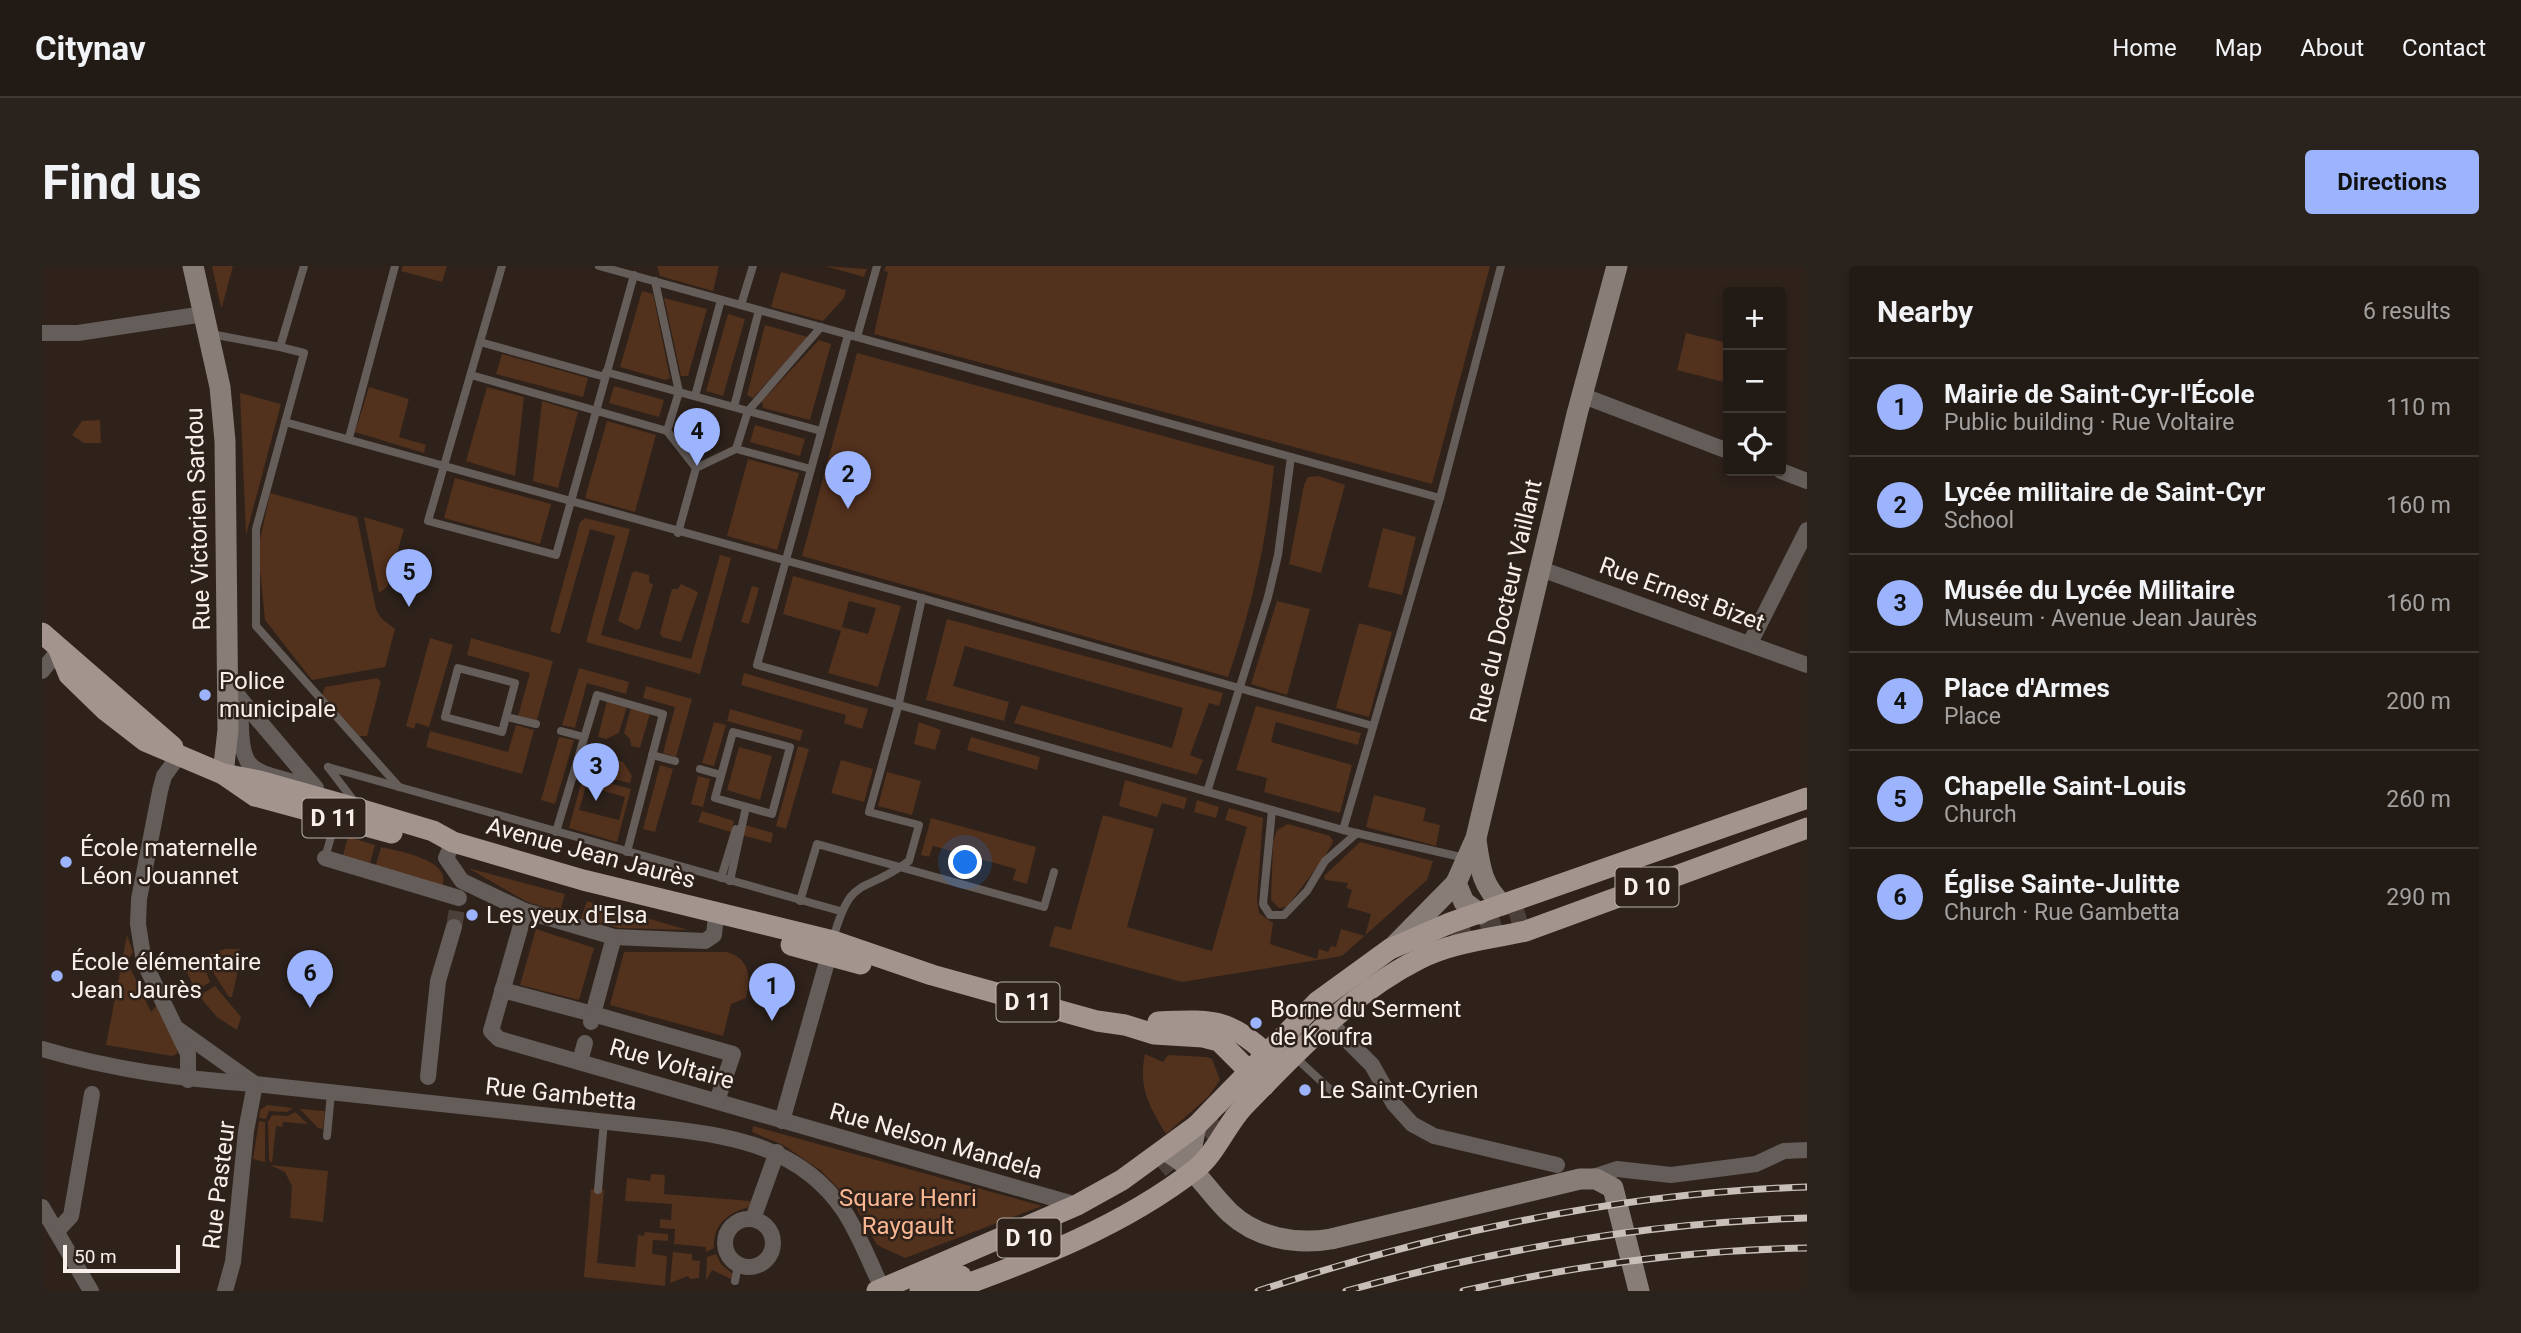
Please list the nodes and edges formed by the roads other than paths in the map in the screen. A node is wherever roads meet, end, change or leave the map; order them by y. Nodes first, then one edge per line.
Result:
1 (193, 266) edge
2 (304, 266) edge
3 (395, 266) edge
4 (502, 266) edge
5 (599, 266) edge
6 (753, 266) edge
7 (877, 266) edge
8 (1501, 266) edge
9 (1617, 266) edge
10 (629, 272) edge
11 (655, 281) junction
12 (722, 300) junction
13 (741, 305) junction
14 (759, 310) junction
15 (206, 324) junction
16 (821, 327) junction
17 (42, 333) edge
18 (848, 335) junction
19 (858, 337) junction
20 (480, 342) junction
21 (280, 347) junction
22 (471, 375) junction
23 (605, 375) junction
24 (679, 392) junction
25 (695, 396) junction
26 (1581, 396) junction
27 (734, 407) junction
28 (595, 410) junction
29 (748, 411) junction
30 (285, 422) junction
31 (821, 430) junction
32 (667, 431) junction
33 (349, 438) junction
34 (736, 449) junction
35 (1723, 449) edge
36 (1291, 457) junction
37 (444, 466) junction
38 (696, 468) junction
39 (811, 469) junction
40 (1786, 473) edge
41 (1807, 481) edge
42 (1440, 498) junction
43 (569, 502) junction
44 (1807, 530) edge
45 (678, 533) junction
46 (786, 562) junction
47 (1541, 569) junction
48 (922, 598) junction
49 (42, 633) edge
50 (1750, 643) junction
51 (59, 650) junction
52 (1807, 665) edge
53 (42, 671) edge
54 (1239, 688) junction
55 (240, 698) joint
56 (898, 707) junction
57 (506, 717) junction
58 (536, 724) dead end
59 (1373, 726) junction
60 (561, 731) dead end
61 (584, 737) junction
62 (180, 754) junction
63 (652, 755) junction
64 (675, 761) dead end
65 (700, 769) dead end
66 (223, 774) junction
67 (722, 775) junction
68 (399, 787) junction
69 (1207, 792) junction
70 (1807, 798) edge
71 (744, 807) junction
72 (363, 810) junction
73 (1272, 810) junction
74 (1807, 810) edge
75 (336, 819) junction
76 (1807, 819) edge
77 (1807, 828) edge
78 (1343, 830) junction
79 (556, 832) junction
80 (1357, 833) junction
81 (1476, 838) junction
82 (453, 842) junction
83 (1687, 846) junction
84 (627, 852) junction
85 (325, 858) joint
86 (1467, 858) junction
87 (902, 866) junction
88 (1054, 872) dead end
89 (726, 880) junction
90 (462, 881) junction
91 (1456, 883) junction
92 (1495, 898) junction
93 (800, 901) junction
94 (525, 911) junction
95 (840, 911) junction
96 (1480, 914) junction
97 (716, 915) junction
98 (454, 927) tunnel mouth
99 (614, 937) junction
100 (1486, 937) junction
101 (830, 949) junction
102 (1390, 949) junction
103 (502, 990) junction
104 (592, 1018) junction
105 (1330, 1024) junction
106 (1125, 1025) junction
107 (179, 1030) junction
108 (585, 1043) dead end
109 (42, 1049) edge
110 (1281, 1059) junction
111 (580, 1061) junction
112 (428, 1077) dead end
113 (1257, 1079) junction
114 (188, 1080) junction
115 (256, 1084) junction
116 (331, 1093) junction
117 (92, 1094) dead end
118 (1336, 1095) dead end
119 (717, 1101) junction
120 (604, 1121) junction
121 (782, 1121) junction
122 (1196, 1126) junction
123 (327, 1136) dead end
124 (1807, 1150) edge
125 (777, 1152) junction
126 (1162, 1164) junction
127 (1557, 1165) dead end
128 (1195, 1170) junction
129 (1587, 1179) junction
130 (598, 1190) dead end
131 (1077, 1205) junction
132 (42, 1207) edge
133 (753, 1219) junction
134 (57, 1231) junction
135 (1005, 1264) junction
136 (883, 1290) edge
137 (91, 1291) edge
138 (225, 1291) edge
139 (920, 1291) edge
140 (948, 1291) edge
141 (1639, 1291) edge

1 - 15 street, Rue Victorien Sardou
2 - 21 lane
3 - 33 lane
4 - 20 lane
5 - 10 lane
6 - 13 lane
7 - 19 lane
8 - 42 lane
9 - 26 street, Rue du Docteur Vaillant
10 - 11 lane
10 - 23 lane
11 - 12 lane
11 - 24 lane
12 - 13 lane
12 - 25 lane
13 - 14 lane
14 - 16 lane
14 - 27 lane
15 - 17 street
15 - 21 lane
15 - 66 street, Rue Victorien Sardou
16 - 18 lane
16 - 29 lane
18 - 19 lane
18 - 31 lane
19 - 36 lane
20 - 22 lane
20 - 23 lane
21 - 30 lane
22 - 28 lane
22 - 37 lane
23 - 24 lane
23 - 28 lane
24 - 25 lane
24 - 32 lane
25 - 27 lane
26 - 35 street
26 - 47 street, Rue du Docteur Vaillant
27 - 29 lane
28 - 32 lane
28 - 43 lane
29 - 31 lane
29 - 34 lane
30 - 33 lane
30 - 68 lane
31 - 39 lane
32 - 38 lane
33 - 37 lane
34 - 38 lane
34 - 39 lane
36 - 42 lane
36 - 54 lane
37 - 43 lane
37 - 43 lane
38 - 45 lane
39 - 46 lane
40 - 41 street
42 - 59 lane
43 - 45 lane
44 - 50 street
45 - 46 lane
46 - 48 lane
46 - 56 lane
47 - 50 street, Rue Ernest Bizet
47 - 81 street, Rue du Docteur Vaillant
48 - 54 lane
48 - 56 lane
49 - 51 main road, D 11
50 - 52 street, Rue Ernest Bizet
51 - 53 street
51 - 62 main road, D 11
54 - 59 lane
54 - 69 lane
55 - 55 street
56 - 69 lane
56 - 87 lane
57 - 57 lane
57 - 58 lane
59 - 78 lane
60 - 61 lane
61 - 63 lane
61 - 79 lane
62 - 66 main road, D 11
62 - 107 street, Rue Gambetta
63 - 64 lane
63 - 84 lane
65 - 67 lane
66 - 72 main road, Avenue Jean Jaurès / D 11
66 - 75 main road, Avenue Jean Jaurès / D 11
67 - 71 lane
67 - 71 lane
68 - 72 lane
68 - 79 lane
69 - 73 lane
70 - 83 main road, D 10
71 - 89 lane
72 - 82 main road, Avenue Jean Jaurès / D 11
73 - 78 lane
73 - 80 lane
74 - 83 main road, D 10
75 - 82 main road, Avenue Jean Jaurès / D 11
75 - 85 lane
76 - 83 main road, D 10
77 - 100 main road, D 10
78 - 80 lane
79 - 84 lane
80 - 86 lane
81 - 86 street, Rue du Docteur Vaillant
81 - 92 street
82 - 90 street
82 - 97 main road, Avenue Jean Jaurès / D 11
83 - 92 main road, D 10
84 - 89 lane
85 - 90 street
86 - 91 street, Rue du Docteur Vaillant
87 - 88 lane
87 - 93 lane
87 - 95 lane
89 - 93 lane
90 - 94 street
91 - 96 street
91 - 102 street, D 10
92 - 96 main road, D 10
93 - 95 lane
94 - 99 street
94 - 103 street, Rue Voltaire
95 - 101 lane
96 - 100 street
96 - 102 main road, D 10
97 - 99 street
97 - 101 main road, Avenue Jean Jaurès / D 11
98 - 112 street
99 - 104 street
100 - 105 main road, D 10
101 - 106 main road, Avenue Jean Jaurès / D 11
101 - 121 street
102 - 110 main road, D 10
103 - 104 street
103 - 111 street, Rue Voltaire
104 - 119 street
105 - 110 main road, D 10
105 - 127 street
106 - 110 main road
106 - 113 main road
107 - 114 street, Rue Gambetta
107 - 115 street, Rue Gambetta
108 - 111 street
109 - 114 street
110 - 113 main road, D 10
110 - 118 lane
111 - 119 street, Rue Voltaire
113 - 122 main road, D 10
113 - 128 main road, D 10
114 - 115 street
115 - 116 street, Rue Gambetta
115 - 138 street, Rue Pasteur
116 - 120 street, Rue Gambetta
116 - 123 lane
117 - 134 street
119 - 121 street, Rue Voltaire
120 - 125 street, Rue Gambetta
120 - 130 lane
121 - 131 street, Rue Nelson Mandela
122 - 126 main road, D 10
122 - 128 street
124 - 129 street
125 - 133 street
125 - 136 street, Rue Gambetta
126 - 128 street
126 - 131 main road, D 10
126 - 135 main road, D 10
126 - 136 main road, D 10
128 - 129 street
128 - 135 main road, D 10
129 - 141 street
131 - 136 main road, D 10
132 - 134 street
133 - 133 street
134 - 137 street
135 - 139 main road, D 10
135 - 140 main road, D 10

